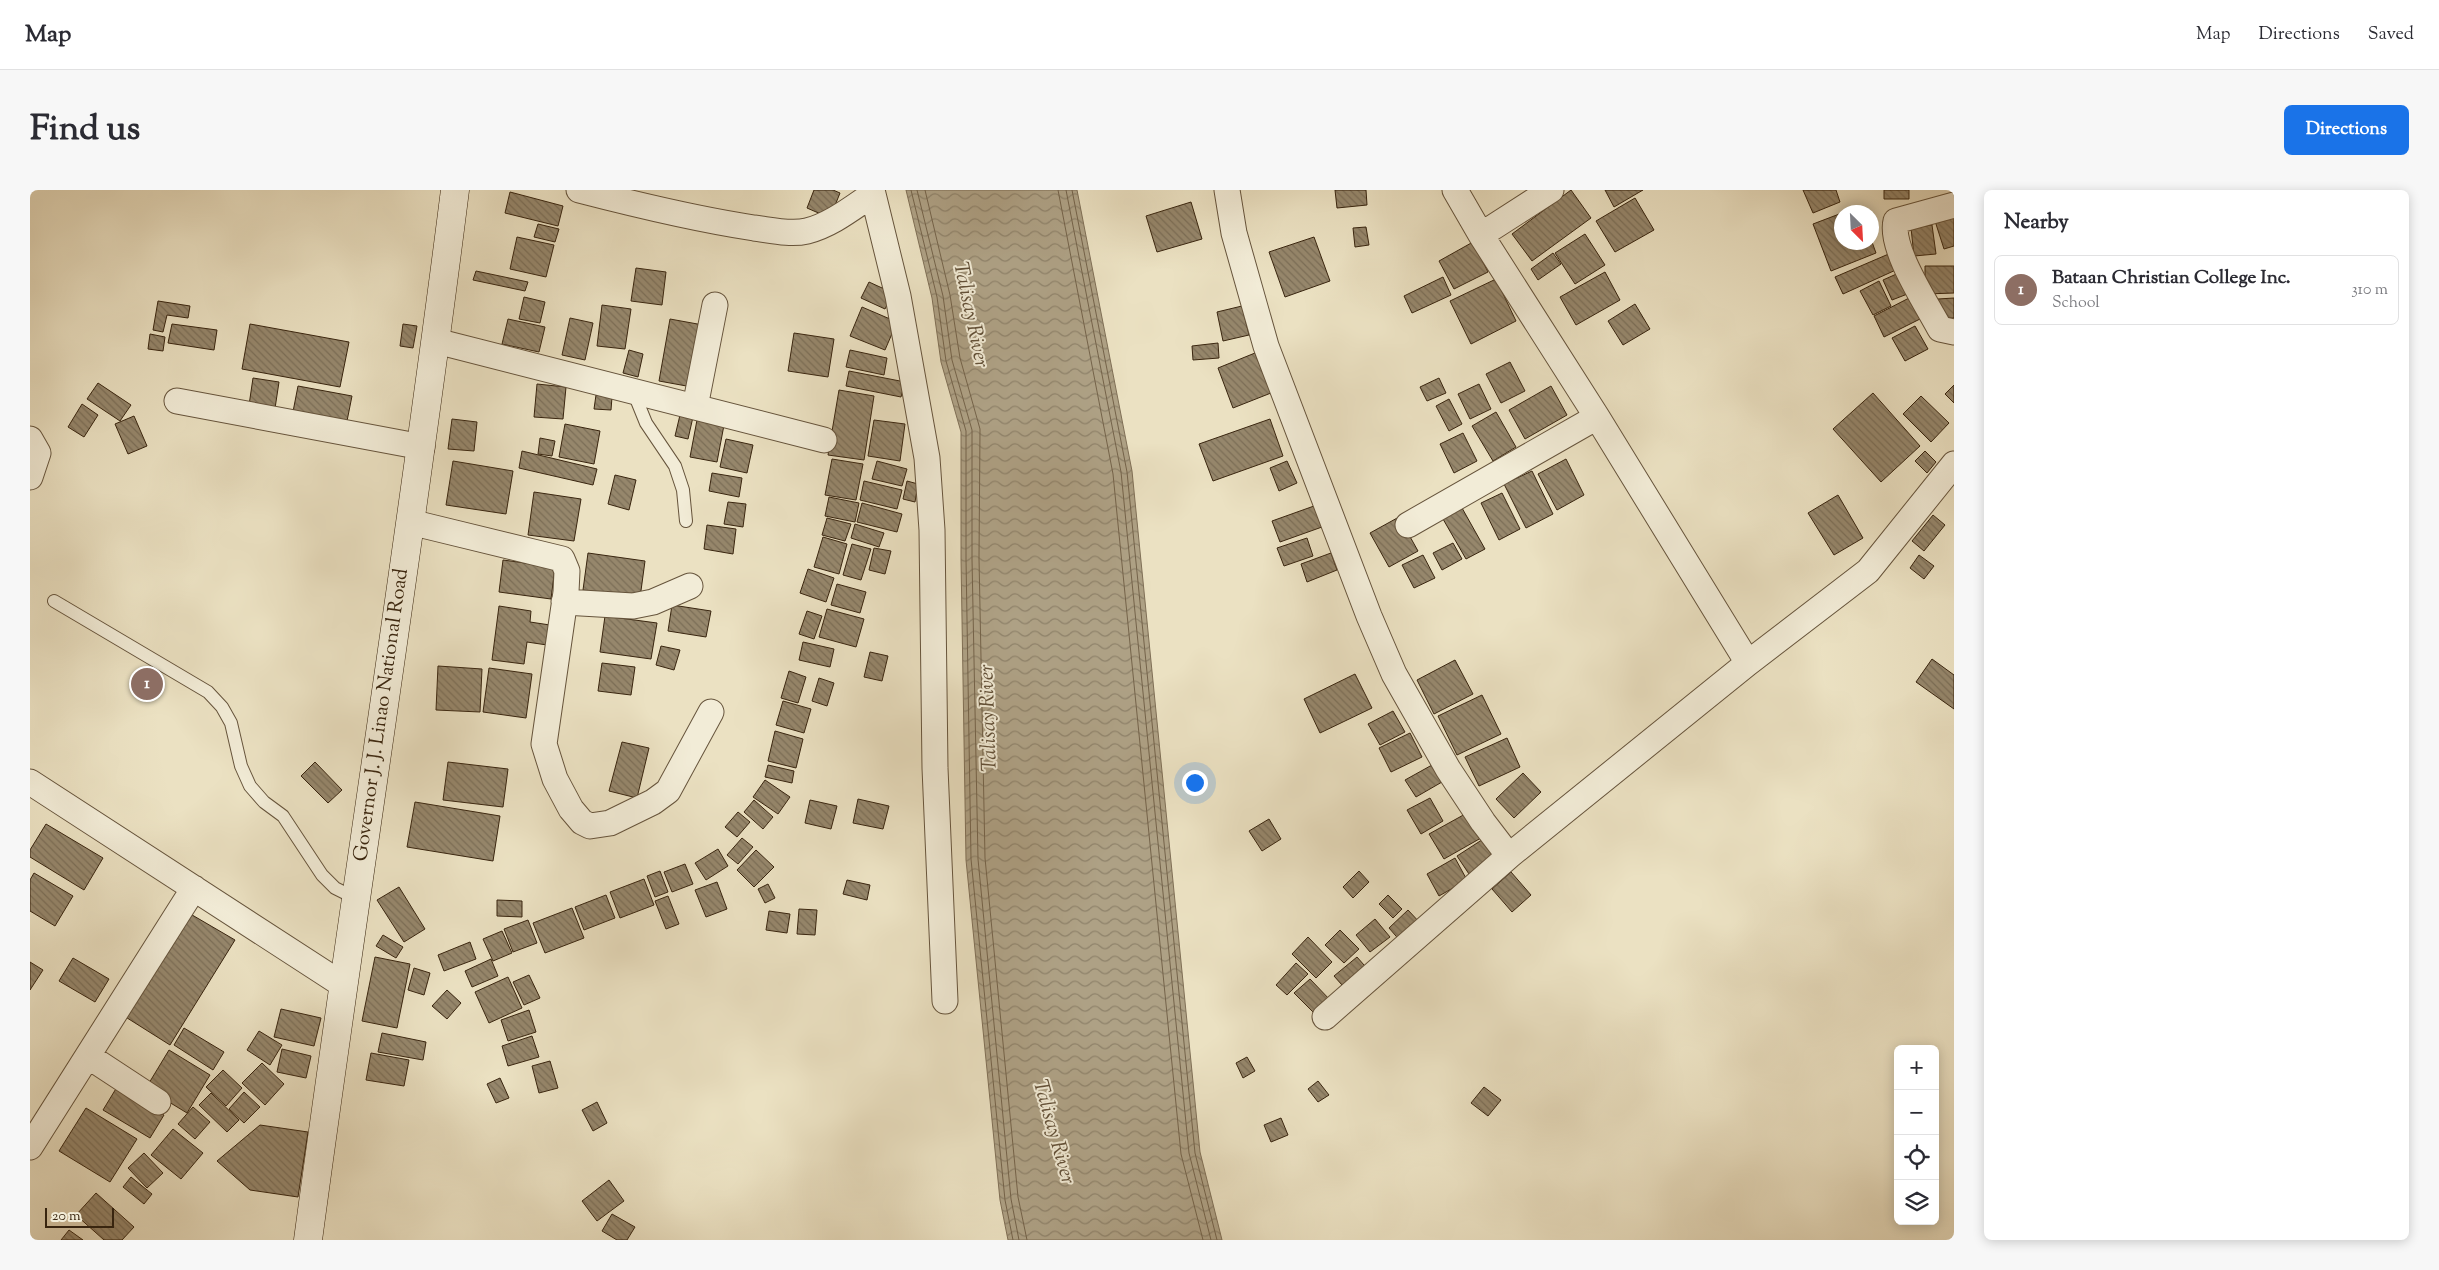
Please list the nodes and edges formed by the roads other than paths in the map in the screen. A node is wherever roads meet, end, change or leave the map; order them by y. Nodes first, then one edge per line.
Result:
1 (455, 190) edge
2 (578, 190) edge
3 (1227, 190) edge
4 (1455, 190) edge
5 (1550, 190) edge
6 (872, 192) edge
7 (1954, 205) edge
8 (1481, 236) junction
9 (715, 304) dead end
10 (1954, 332) edge
11 (436, 341) junction
12 (633, 391) junction
13 (177, 401) dead end
14 (695, 407) junction
15 (1597, 417) junction
16 (30, 439) edge
17 (824, 440) dead end
18 (422, 447) junction
19 (1954, 464) edge
20 (32, 474) edge
21 (686, 521) dead end
22 (410, 522) junction
23 (1408, 526) dead end
24 (690, 586) dead end
25 (54, 601) dead end
26 (564, 602) junction
27 (1748, 663) junction
28 (711, 712) dead end
29 (33, 792) edge
30 (1509, 856) junction
31 (194, 888) junction
32 (355, 898) junction
33 (343, 985) junction
34 (945, 1001) dead end
35 (1325, 1017) dead end
36 (88, 1056) junction
37 (158, 1102) dead end
38 (30, 1147) edge
39 (308, 1240) edge

1 - 11 main road, Governor J. J. Linao National Road
2 - 6 street
3 - 30 street
4 - 8 street
5 - 8 street
6 - 34 street
7 - 10 street
8 - 15 street
9 - 14 street
11 - 12 street
11 - 18 main road, Governor J. J. Linao National Road
12 - 14 street
12 - 21 lane
13 - 18 street
14 - 17 street
15 - 23 street
15 - 27 street
16 - 20 street
18 - 22 main road, Governor J. J. Linao National Road
19 - 27 street
22 - 26 street
22 - 32 main road, Governor J. J. Linao National Road
24 - 26 street
25 - 32 lane
26 - 28 street
27 - 30 street
29 - 31 street
30 - 35 street
31 - 33 street
31 - 36 street
32 - 33 main road, Governor J. J. Linao National Road
33 - 39 main road, Governor J. J. Linao National Road
36 - 37 street
36 - 38 street

